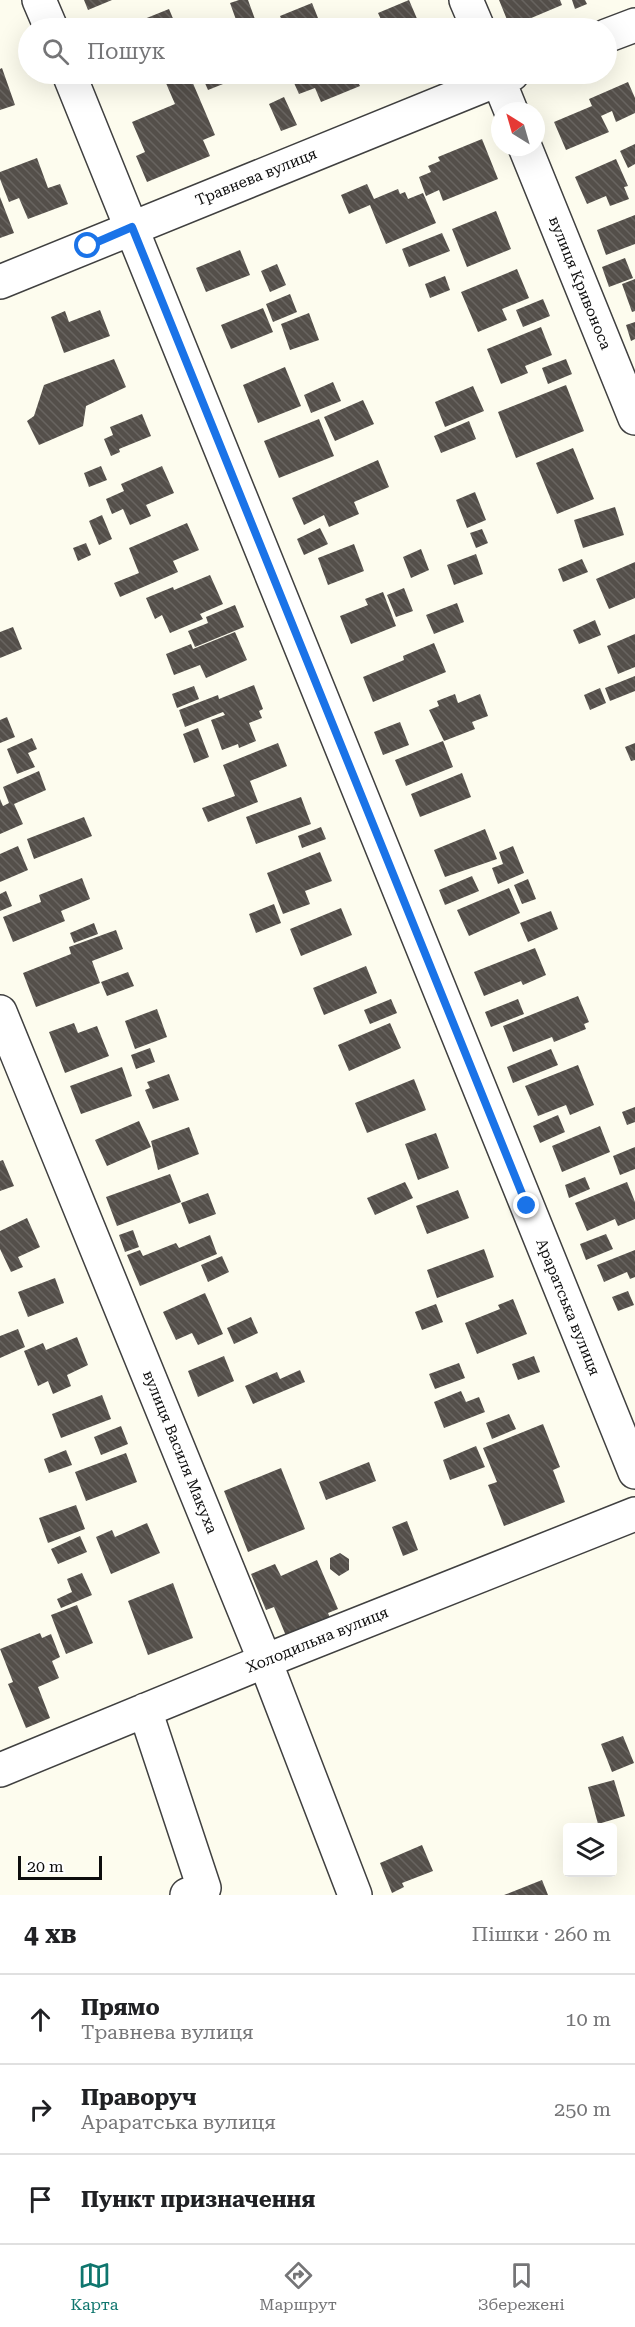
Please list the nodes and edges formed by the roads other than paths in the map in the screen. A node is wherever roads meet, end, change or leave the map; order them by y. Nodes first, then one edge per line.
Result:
1 (39, 0) edge
2 (466, 0) edge
3 (47, 18) edge
4 (474, 18) edge
5 (635, 25) edge
6 (617, 32) edge
7 (73, 84) edge
8 (480, 84) edge
9 (504, 84) edge
10 (509, 102) edge
11 (529, 156) edge
12 (132, 227) junction
13 (0, 282) edge
14 (635, 418) edge
15 (0, 1012) edge
16 (635, 1473) edge
17 (635, 1514) edge
18 (265, 1660) junction
19 (145, 1710) junction
20 (0, 1770) edge
21 (187, 1895) edge
22 (355, 1895) edge

1 - 3 street
2 - 4 street
5 - 6 street
7 - 12 street, Араратська вулиця
8 - 12 street, Травнева вулиця
9 - 10 street
11 - 14 street, вулиця Кривоноса
12 - 13 street, Травнева вулиця
12 - 16 street, Араратська вулиця
15 - 18 street, вулиця Василя Макуха
17 - 18 street, Холодильна вулиця
18 - 19 street, Холодильна вулиця
18 - 22 street, вулиця Василя Макуха
19 - 20 street, Холодильна вулиця
19 - 21 street

